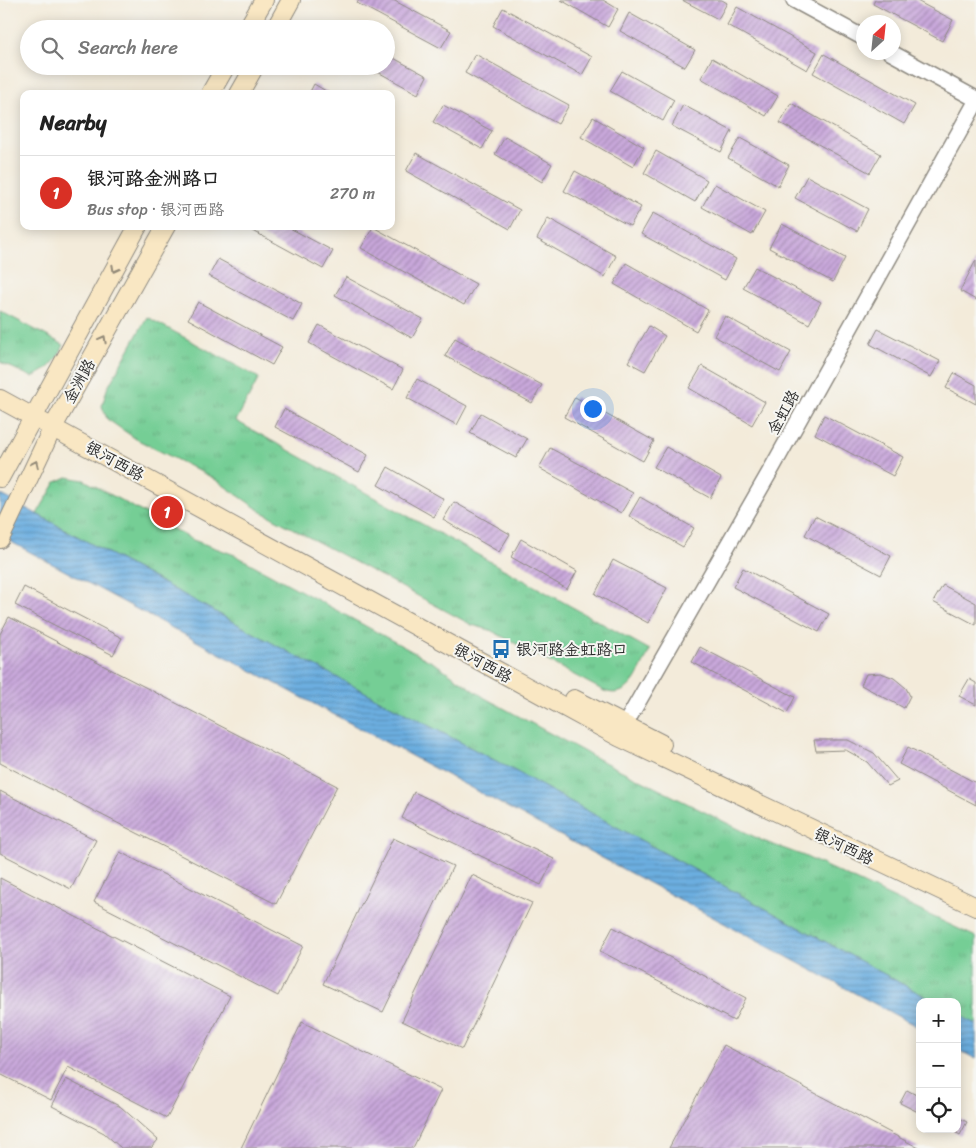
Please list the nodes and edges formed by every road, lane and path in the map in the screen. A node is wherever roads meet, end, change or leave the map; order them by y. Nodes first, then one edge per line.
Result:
1 (264, 0) edge
2 (291, 0) edge
3 (794, 0) edge
4 (252, 20) edge
5 (280, 20) edge
6 (856, 34) edge
7 (901, 58) edge
8 (221, 75) edge
9 (249, 75) edge
10 (212, 90) edge
11 (241, 90) edge
12 (976, 101) edge
13 (136, 230) edge
14 (164, 230) edge
15 (0, 389) edge
16 (0, 399) edge
17 (37, 414) junction
18 (55, 423) junction
19 (1, 476) edge
20 (0, 539) edge
21 (621, 731) junction
22 (976, 897) edge
23 (976, 907) edge

1 - 4 main road
2 - 5 main road
3 - 6 street
7 - 12 street
8 - 10 main road
9 - 11 main road
12 - 21 street, 金虹路
13 -> 17 main road, 金洲路
18 -> 14 main road, 金洲路
15 - 17 main road, 银河西路
16 - 17 main road, 银河西路
17 - 18 main road, 银河西路
17 - 19 main road, 金洲路
20 -> 18 main road, 金洲路
18 - 21 main road, 银河西路
21 - 22 main road, 银河西路
21 - 23 main road, 银河西路

